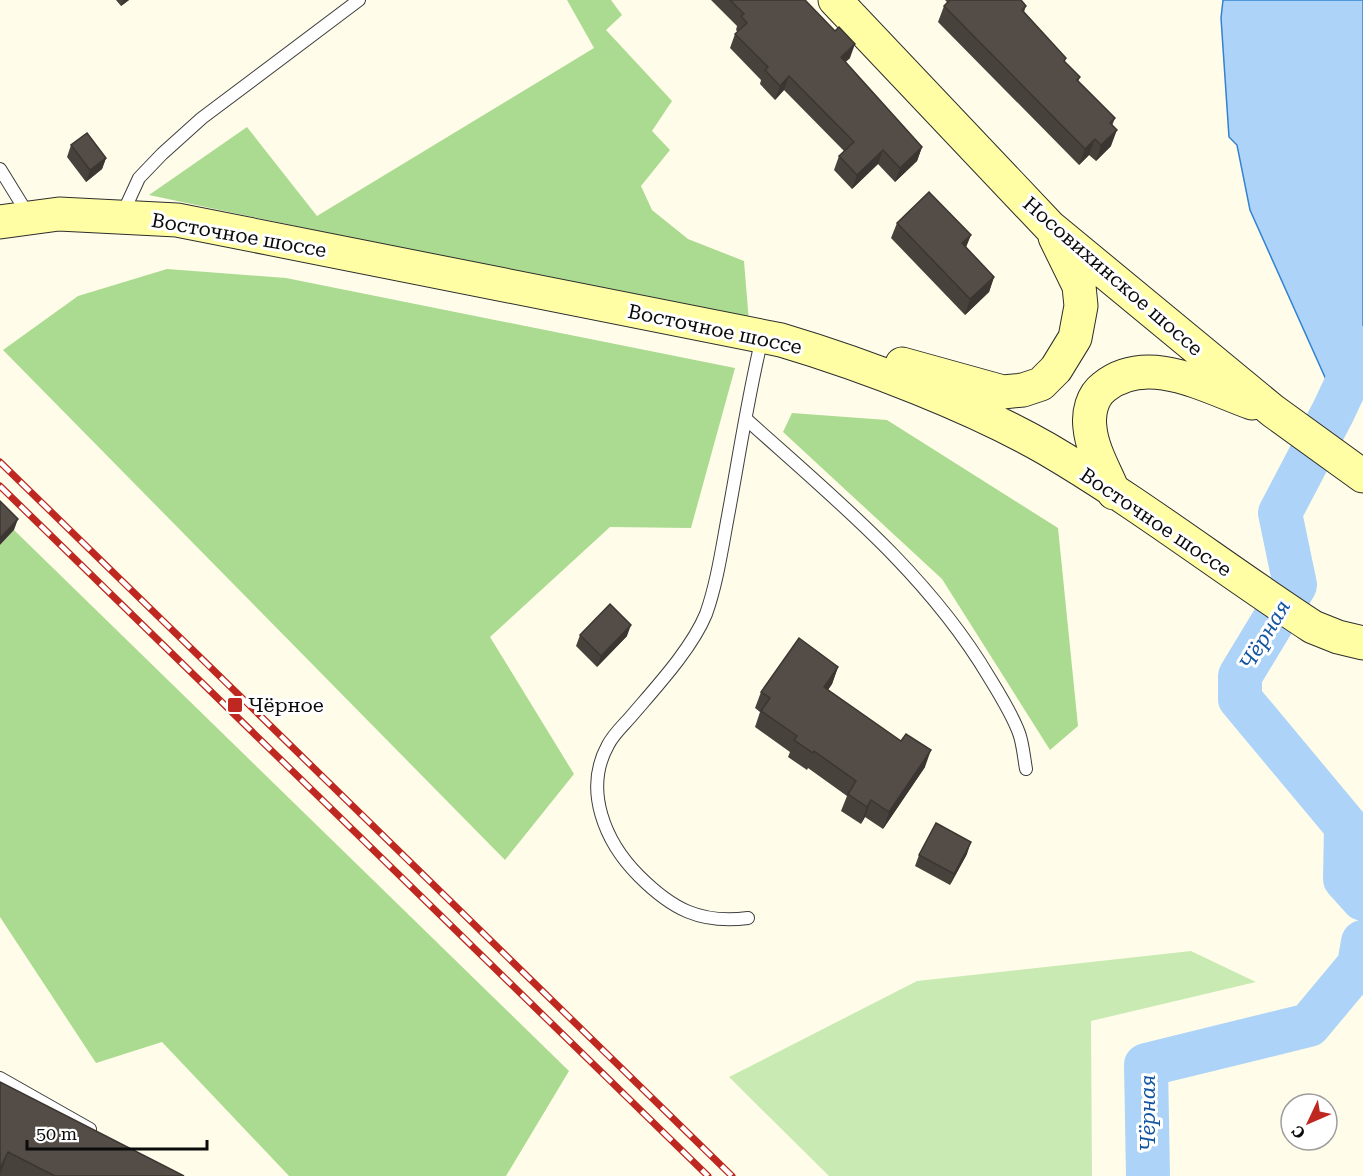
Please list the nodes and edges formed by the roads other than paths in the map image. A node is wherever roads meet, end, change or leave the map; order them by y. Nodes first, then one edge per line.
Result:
1 (359, 0) edge
2 (835, 0) edge
3 (0, 169) edge
4 (122, 216) junction
5 (14, 219) edge
6 (1050, 227) junction
7 (762, 336) junction
8 (808, 348) junction
9 (1273, 411) junction
10 (746, 419) junction
11 (1361, 477) edge
12 (1114, 493) junction
13 (1308, 624) junction
14 (1363, 628) edge
15 (1363, 643) edge
16 (1026, 769) dead end
17 (748, 918) dead end
18 (0, 1078) edge
19 (103, 1136) edge

1 - 4 lane
2 - 6 main road, Носовихинское шоссе
3 - 5 lane
4 - 5 main road, Восточное шоссе
4 - 7 main road, Восточное шоссе
6 - 8 main road
6 - 9 main road, Носовихинское шоссе
7 - 8 main road, Восточное шоссе
7 - 10 lane
8 - 12 main road, Восточное шоссе
9 - 11 main road, Носовихинское шоссе
9 - 12 main road
10 - 16 lane
10 - 17 lane
12 - 13 main road, Восточное шоссе
13 - 14 main road
13 - 15 main road, Восточное шоссе
18 - 19 lane

